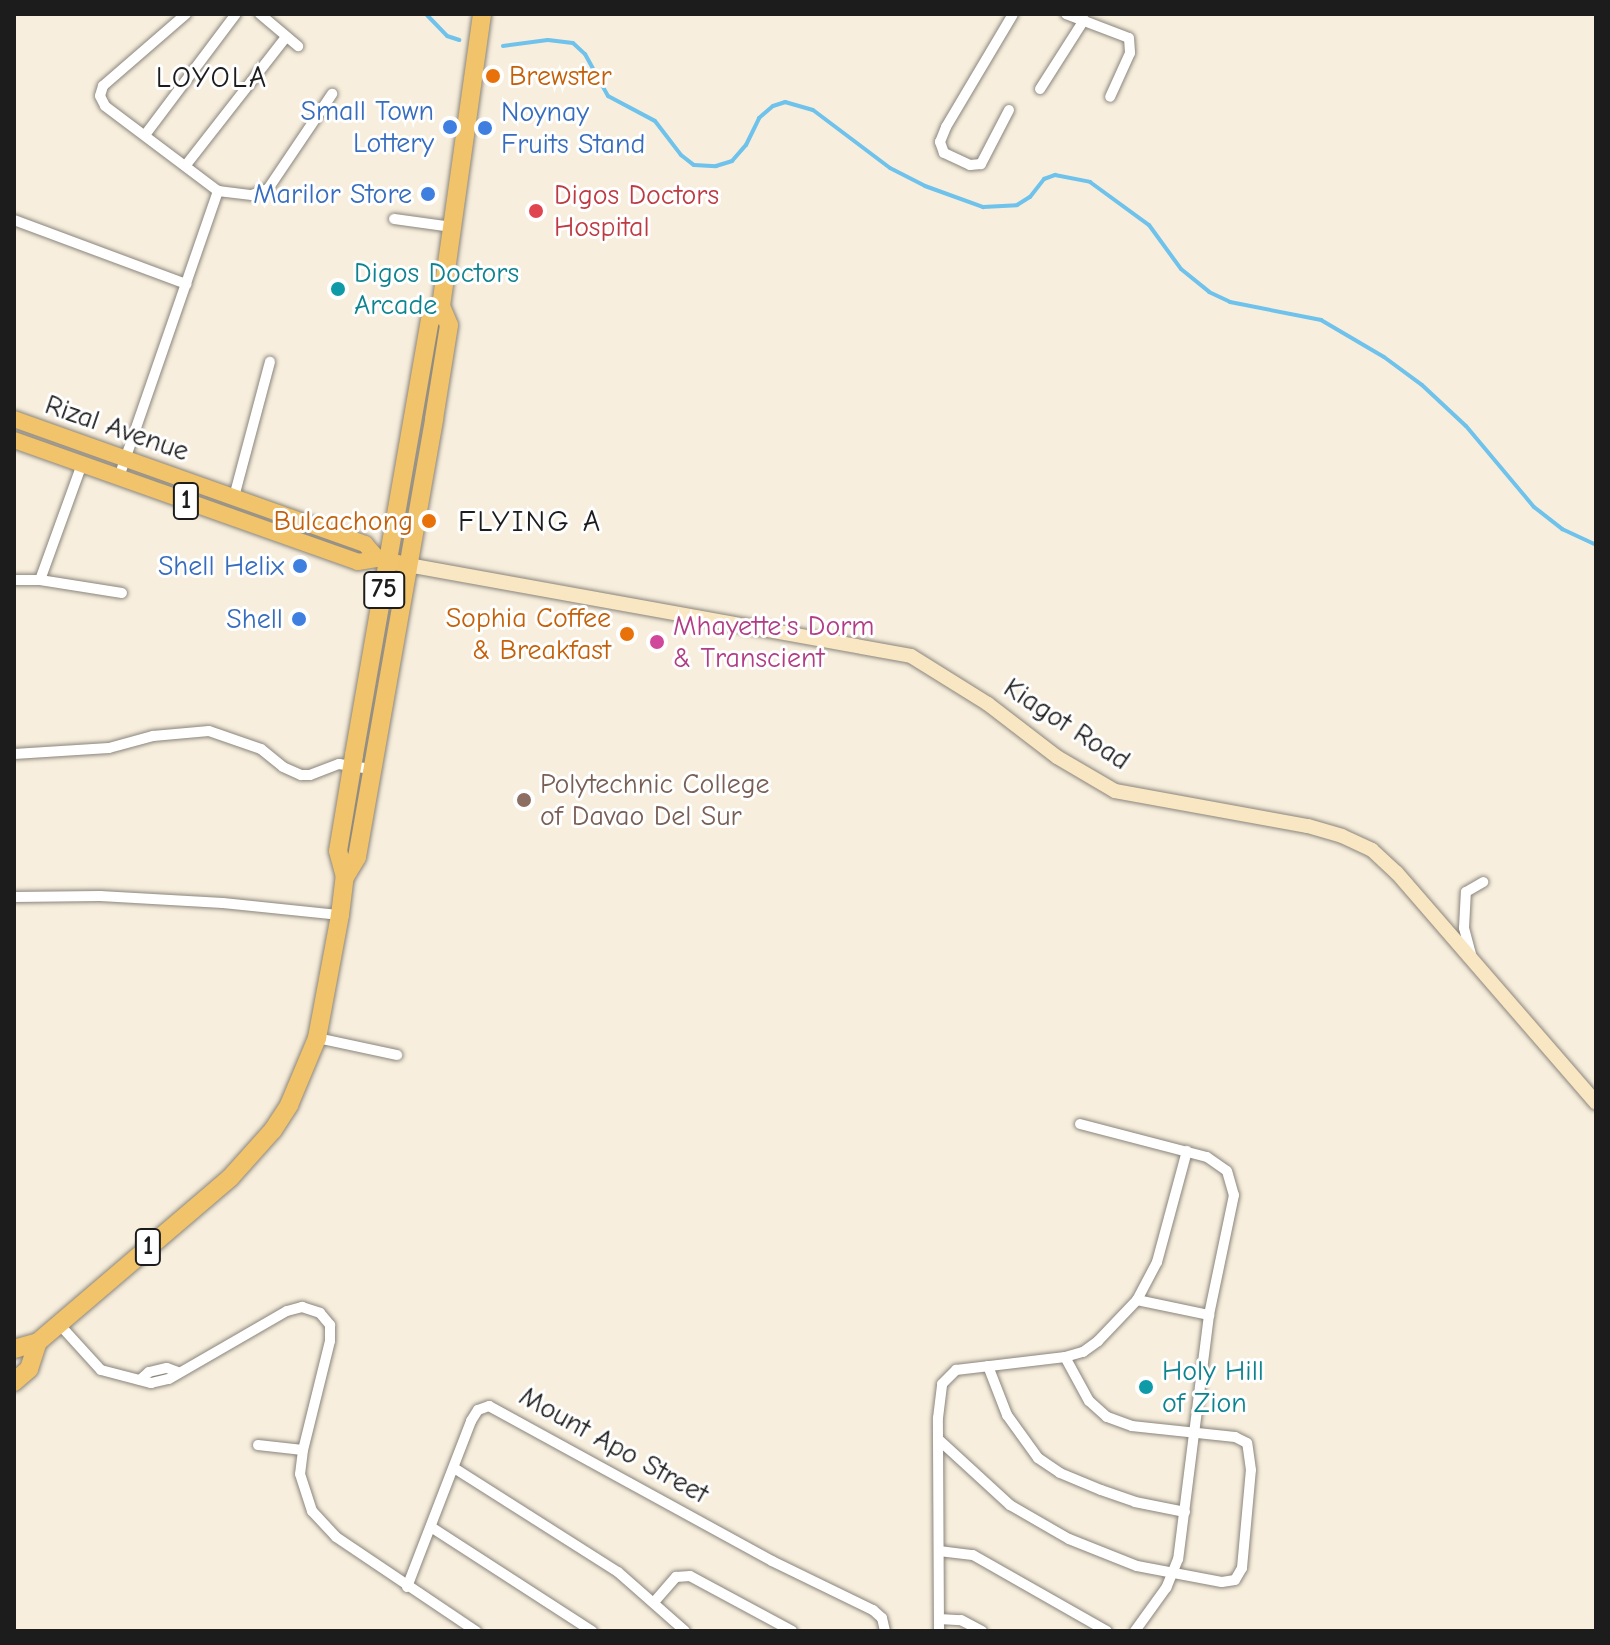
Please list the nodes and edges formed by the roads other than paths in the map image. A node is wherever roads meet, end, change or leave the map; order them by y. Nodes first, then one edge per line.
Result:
1 (186, 14) edge
2 (236, 14) edge
3 (260, 14) edge
4 (482, 14) edge
5 (1013, 14) edge
6 (1066, 14) edge
7 (1084, 20) junction
8 (286, 37) junction
9 (298, 46) dead end
10 (1040, 89) dead end
11 (332, 94) dead end
12 (1110, 97) dead end
13 (1009, 110) dead end
14 (145, 135) junction
15 (186, 165) junction
16 (218, 191) junction
17 (394, 219) dead end
18 (14, 220) edge
19 (452, 227) junction
20 (186, 284) junction
21 (270, 362) dead end
22 (14, 419) edge
23 (14, 440) edge
24 (126, 459) junction
25 (82, 464) junction
26 (119, 477) junction
27 (234, 497) junction
28 (392, 561) junction
29 (14, 580) edge
30 (40, 580) junction
31 (122, 593) dead end
32 (14, 754) edge
33 (352, 766) junction
34 (371, 769) junction
35 (345, 877) junction
36 (1483, 882) dead end
37 (14, 897) edge
38 (340, 915) junction
39 (1473, 963) junction
40 (317, 1038) junction
41 (397, 1055) dead end
42 (1596, 1103) edge
43 (1080, 1124) dead end
44 (1187, 1151) junction
45 (1137, 1300) junction
46 (1209, 1315) junction
47 (59, 1324) junction
48 (38, 1342) junction
49 (14, 1349) edge
50 (1065, 1357) junction
51 (988, 1366) junction
52 (14, 1382) edge
53 (1195, 1432) junction
54 (938, 1439) junction
55 (258, 1445) dead end
56 (303, 1450) junction
57 (454, 1468) junction
58 (1185, 1512) junction
59 (431, 1527) junction
60 (939, 1551) junction
61 (1173, 1575) junction
62 (407, 1587) junction
63 (655, 1601) junction
64 (939, 1625) edge
65 (476, 1631) edge
66 (592, 1631) edge
67 (685, 1631) edge
68 (792, 1631) edge
69 (885, 1631) edge
70 (982, 1631) edge
71 (1107, 1631) edge
72 (1135, 1631) edge

1 - 14 street
2 - 14 street
3 - 8 street
4 - 19 highway, 75
5 - 13 street
6 - 7 street
7 - 10 street
7 - 12 street
8 - 9 street
8 - 15 street
11 - 16 street
14 - 15 street
15 - 16 street
16 - 20 street
17 - 19 street
18 - 20 street
19 - 28 highway, 75
20 - 24 street
21 - 27 street
22 - 24 main road, Rizal Avenue / 1
23 - 25 main road, Rizal Avenue / 1
24 - 26 street
24 - 27 main road, Rizal Avenue / 1
25 - 26 main road, Rizal Avenue / 1
25 - 30 street
26 - 28 main road, Rizal Avenue / 1
27 - 28 main road, Rizal Avenue / 1
28 - 33 highway, 75
28 - 34 highway, 1
28 - 39 street, Kiagot Road
29 - 30 street
30 - 31 street
32 - 33 street
33 - 34 street
33 - 35 highway, 75
34 - 35 highway, 1
35 - 38 highway, 1
36 - 39 street
37 - 38 street
38 - 40 highway, 1
39 - 42 street, Kiagot Road
40 - 41 street
40 - 47 highway, 1
43 - 44 street
44 - 45 street
44 - 46 street
45 - 46 street
45 - 50 street
46 - 53 street
47 - 48 highway, 1
47 - 56 street
48 - 49 highway, 1
48 - 52 highway, 1
50 - 51 street
50 - 53 street
51 - 54 street
51 - 58 street
53 - 58 street
53 - 61 street
54 - 60 street
54 - 61 street
55 - 56 street
56 - 62 street
57 - 59 street, Mount Apo Street
57 - 63 street
57 - 69 street, Mount Apo Street
58 - 61 street
59 - 62 street, Mount Apo Street
59 - 66 street
60 - 64 street
60 - 71 street
61 - 72 street
62 - 65 street
63 - 67 street
63 - 68 street
64 - 70 street

